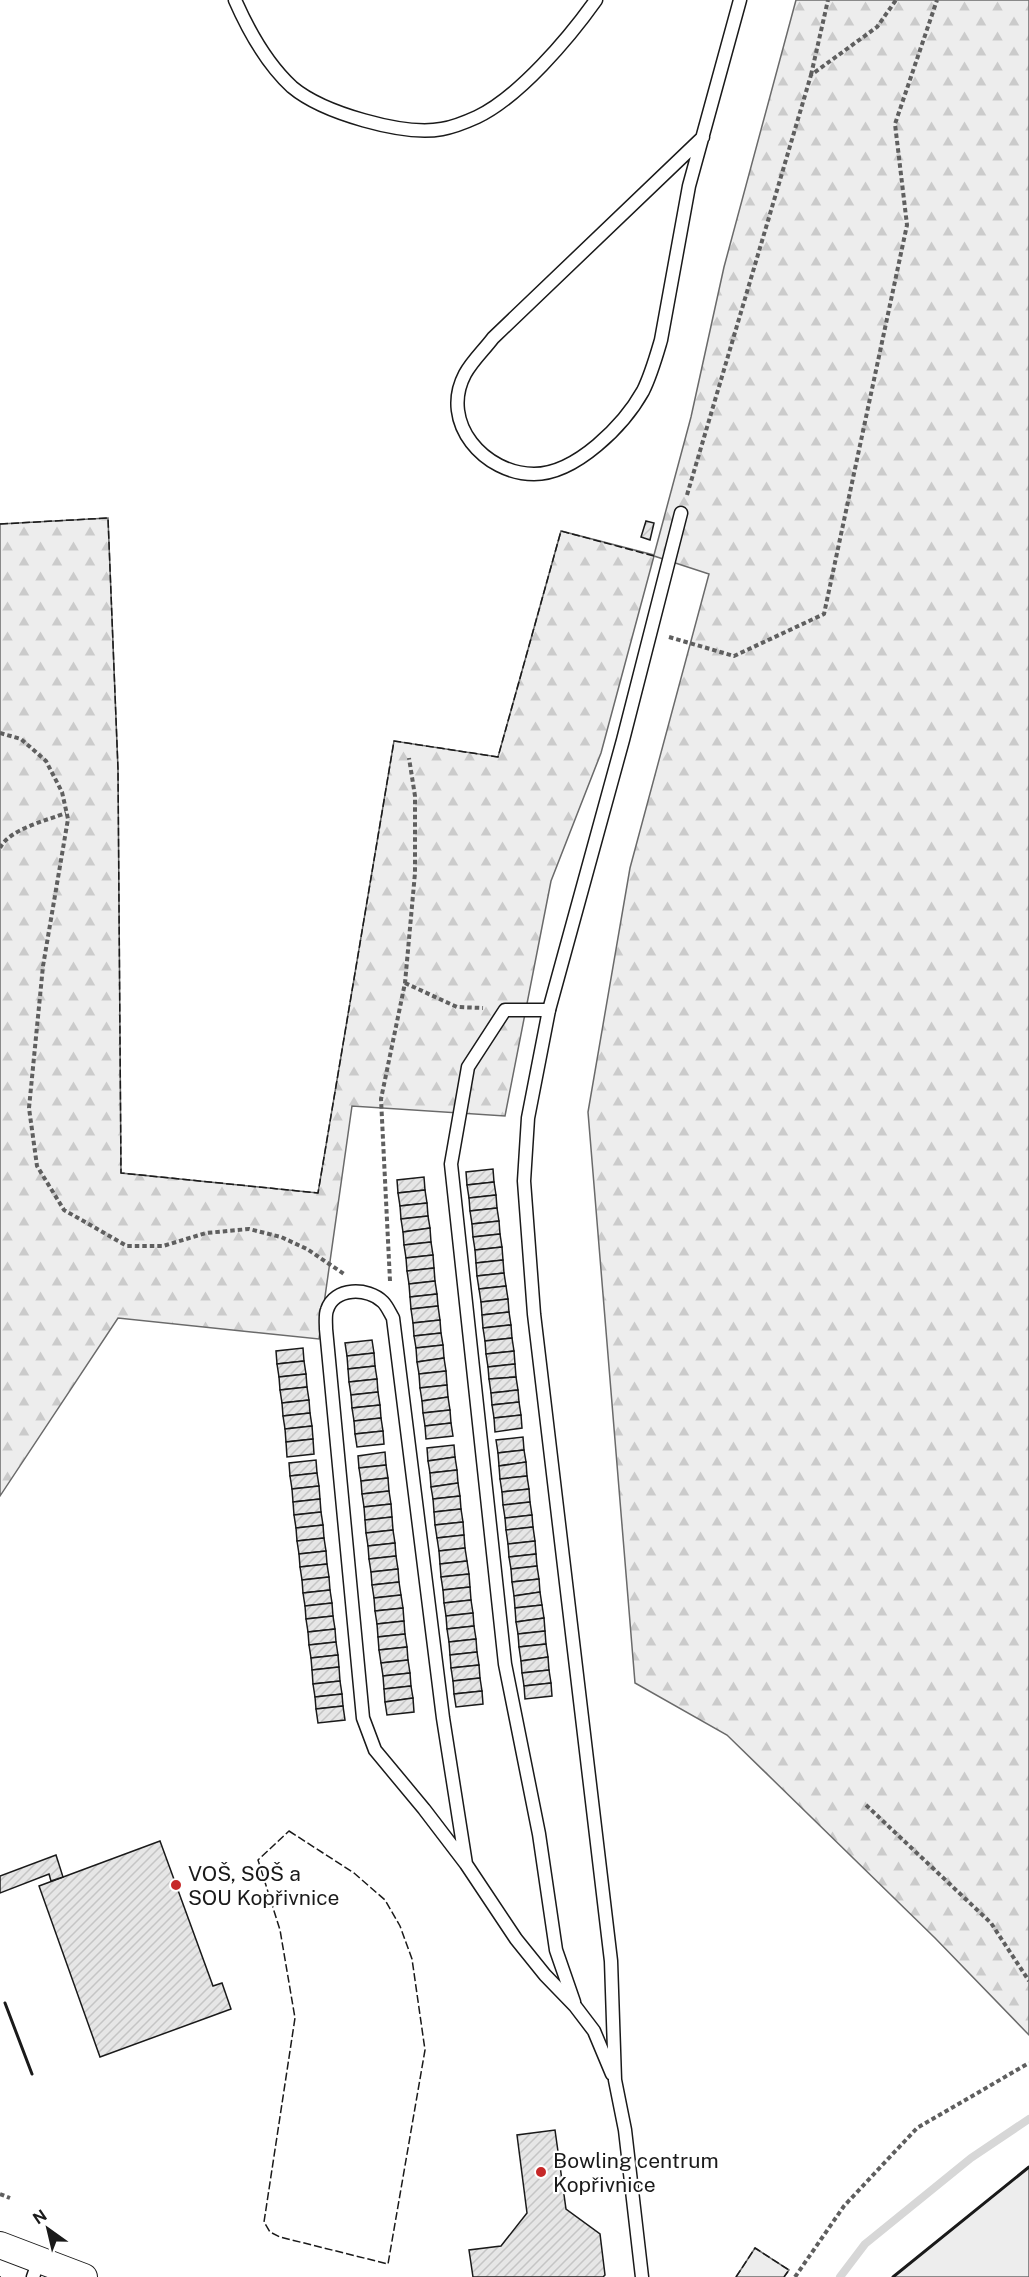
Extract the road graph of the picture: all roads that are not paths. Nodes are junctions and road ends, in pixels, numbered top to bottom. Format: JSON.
{"nodes":[{"id":1,"x":235,"y":0,"type":"edge"},
{"id":2,"x":596,"y":0,"type":"edge"},
{"id":3,"x":740,"y":0,"type":"edge"},
{"id":4,"x":703,"y":137,"type":"junction"},
{"id":5,"x":681,"y":513,"type":"road end"},
{"id":6,"x":549,"y":1010,"type":"junction"},
{"id":7,"x":466,"y":1864,"type":"junction"},
{"id":8,"x":575,"y":2006,"type":"junction"},
{"id":9,"x":615,"y":2080,"type":"junction"},
{"id":10,"x":0,"y":2245,"type":"edge"},
{"id":11,"x":36,"y":2268,"type":"edge"},
{"id":12,"x":84,"y":2277,"type":"edge"},
{"id":13,"x":642,"y":2277,"type":"edge"}],
"edges":[{"from":1,"to":2,"type":"lane"},
{"from":3,"to":4,"type":"lane"},
{"from":4,"to":4,"type":"lane"},
{"from":5,"to":6,"type":"lane"},
{"from":6,"to":8,"type":"lane"},
{"from":6,"to":9,"type":"lane"},
{"from":7,"to":7,"type":"lane"},
{"from":7,"to":8,"type":"lane"},
{"from":8,"to":9,"type":"lane"},
{"from":9,"to":13,"type":"lane"},
{"from":10,"to":11,"type":"street"},
{"from":11,"to":12,"type":"street"}]}
